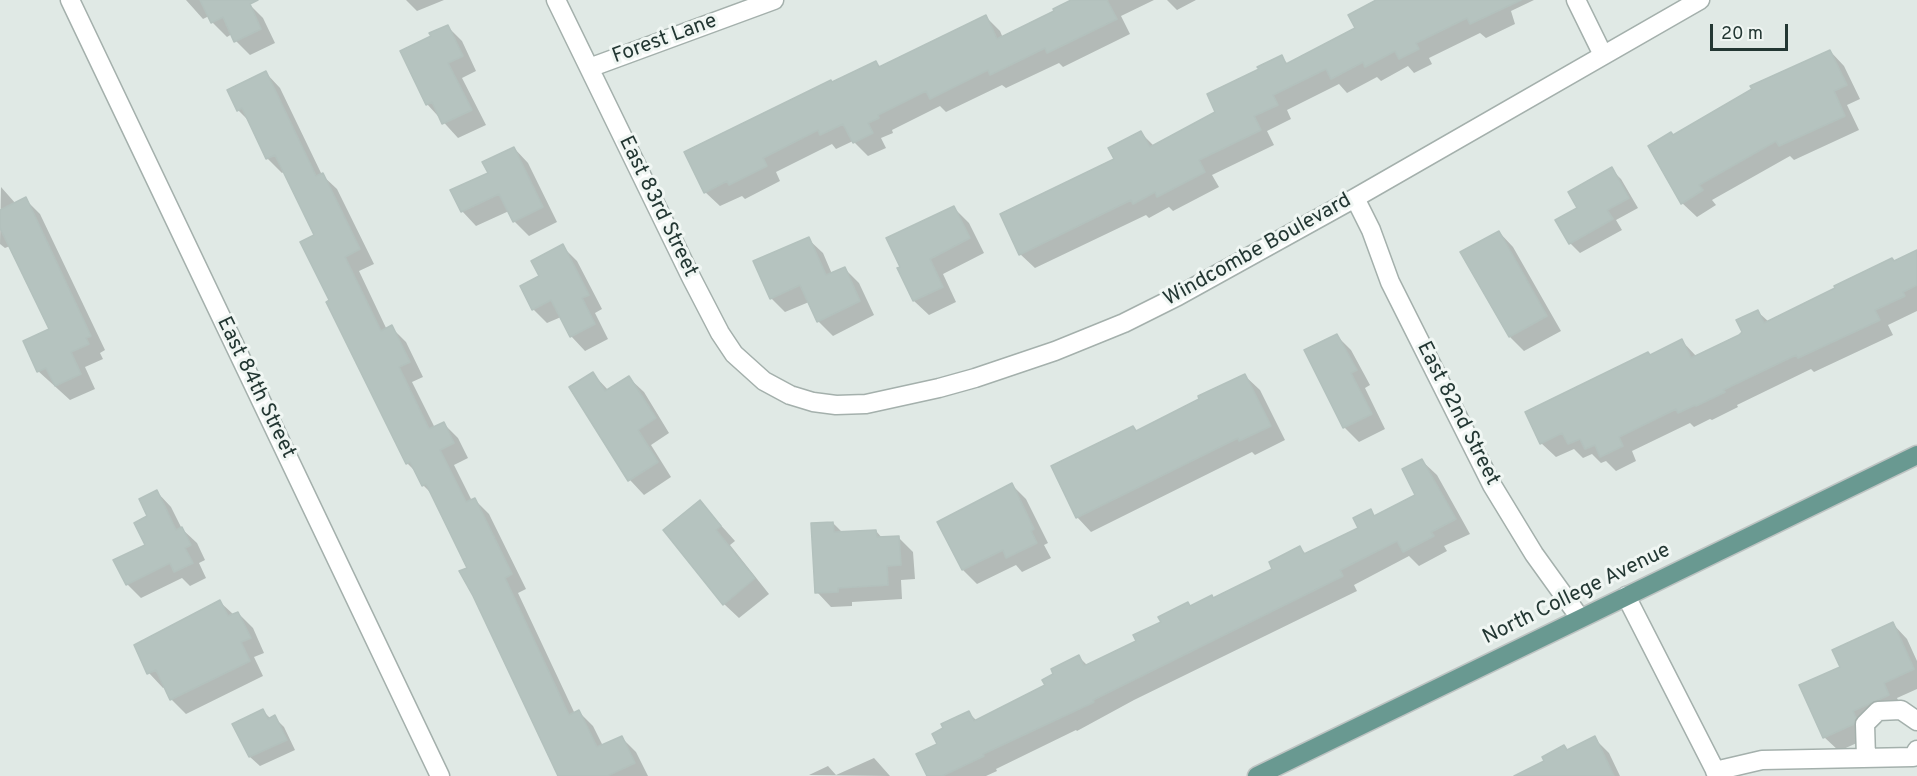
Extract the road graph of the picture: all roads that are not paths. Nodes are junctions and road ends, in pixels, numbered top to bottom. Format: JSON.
{"nodes":[{"id":1,"x":70,"y":0,"type":"edge"},
{"id":2,"x":556,"y":0,"type":"edge"},
{"id":3,"x":774,"y":0,"type":"edge"},
{"id":4,"x":1576,"y":0,"type":"edge"},
{"id":5,"x":1700,"y":0,"type":"edge"},
{"id":6,"x":1603,"y":55,"type":"junction"},
{"id":7,"x":589,"y":68,"type":"junction"},
{"id":8,"x":1355,"y":198,"type":"junction"},
{"id":9,"x":784,"y":391,"type":"joint"},
{"id":10,"x":1917,"y":455,"type":"edge"},
{"id":11,"x":1626,"y":596,"type":"junction"},
{"id":12,"x":1580,"y":618,"type":"junction"},
{"id":13,"x":1917,"y":722,"type":"edge"},
{"id":14,"x":1917,"y":750,"type":"edge"},
{"id":15,"x":1866,"y":758,"type":"junction"},
{"id":16,"x":1716,"y":773,"type":"edge"},
{"id":17,"x":440,"y":776,"type":"edge"},
{"id":18,"x":1257,"y":776,"type":"edge"}],
"edges":[{"from":1,"to":17,"type":"street","name":"East 84th Street"},
{"from":2,"to":7,"type":"street","name":"East 83rd Street"},
{"from":3,"to":7,"type":"street","name":"Forest Lane"},
{"from":4,"to":6,"type":"street"},
{"from":5,"to":6,"type":"street","name":"Windcombe Boulevard"},
{"from":6,"to":8,"type":"street","name":"Windcombe Boulevard"},
{"from":7,"to":9,"type":"street","name":"East 83rd Street"},
{"from":8,"to":9,"type":"street","name":"Windcombe Boulevard"},
{"from":8,"to":12,"type":"street","name":"East 82nd Street"},
{"from":10,"to":11,"type":"main road","name":"North College Avenue"},
{"from":11,"to":12,"type":"main road","name":"North College Avenue"},
{"from":11,"to":16,"type":"street"},
{"from":12,"to":18,"type":"main road","name":"North College Avenue"},
{"from":13,"to":15,"type":"street"},
{"from":14,"to":15,"type":"street"},
{"from":15,"to":16,"type":"street"}]}
